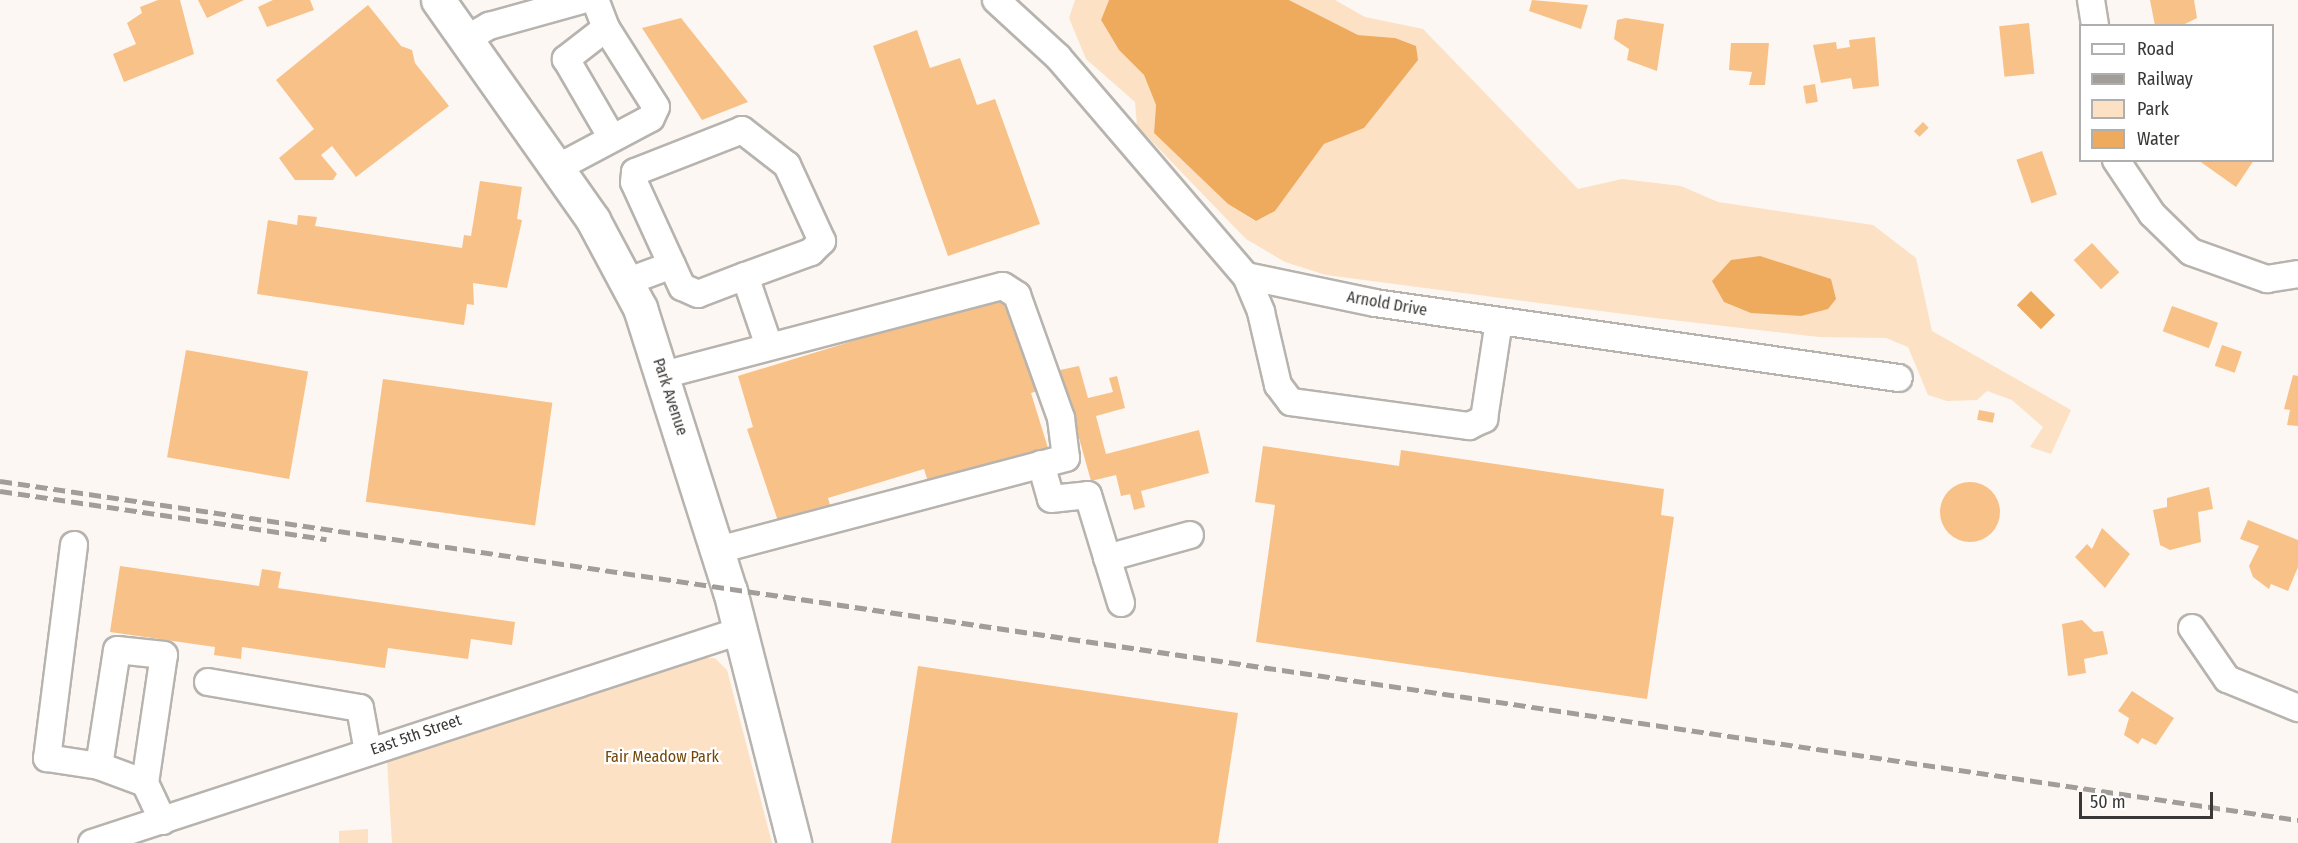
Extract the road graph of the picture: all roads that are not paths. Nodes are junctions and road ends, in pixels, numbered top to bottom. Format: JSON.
{"nodes":[{"id":1,"x":438,"y":0,"type":"edge"},
{"id":2,"x":582,"y":0,"type":"edge"},
{"id":3,"x":595,"y":0,"type":"edge"},
{"id":4,"x":996,"y":0,"type":"edge"},
{"id":5,"x":2091,"y":0,"type":"edge"},
{"id":6,"x":2094,"y":24,"type":"edge"},
{"id":7,"x":606,"y":28,"type":"junction"},
{"id":8,"x":467,"y":39,"type":"junction"},
{"id":9,"x":612,"y":138,"type":"junction"},
{"id":10,"x":2117,"y":162,"type":"edge"},
{"id":11,"x":557,"y":168,"type":"junction"},
{"id":12,"x":672,"y":265,"type":"junction"},
{"id":13,"x":2298,"y":274,"type":"edge"},
{"id":14,"x":745,"y":276,"type":"junction"},
{"id":15,"x":1246,"y":276,"type":"junction"},
{"id":16,"x":626,"y":282,"type":"junction"},
{"id":17,"x":1499,"y":321,"type":"junction"},
{"id":18,"x":769,"y":346,"type":"junction"},
{"id":19,"x":663,"y":375,"type":"junction"},
{"id":20,"x":1899,"y":378,"type":"dead end"},
{"id":21,"x":1041,"y":464,"type":"junction"},
{"id":22,"x":1190,"y":535,"type":"dead end"},
{"id":23,"x":74,"y":545,"type":"dead end"},
{"id":24,"x":717,"y":550,"type":"junction"},
{"id":25,"x":1107,"y":558,"type":"junction"},
{"id":26,"x":1121,"y":603,"type":"dead end"},
{"id":27,"x":2192,"y":628,"type":"dead end"},
{"id":28,"x":740,"y":631,"type":"junction"},
{"id":29,"x":208,"y":682,"type":"dead end"},
{"id":30,"x":2298,"y":708,"type":"edge"},
{"id":31,"x":368,"y":752,"type":"junction"},
{"id":32,"x":99,"y":766,"type":"junction"},
{"id":33,"x":145,"y":783,"type":"junction"},
{"id":34,"x":163,"y":821,"type":"junction"},
{"id":35,"x":103,"y":841,"type":"edge"},
{"id":36,"x":794,"y":843,"type":"edge"}],
"edges":[{"from":1,"to":8,"type":"main road","name":"Park Avenue"},
{"from":2,"to":8,"type":"street"},
{"from":3,"to":7,"type":"street"},
{"from":4,"to":15,"type":"street"},
{"from":5,"to":6,"type":"street"},
{"from":7,"to":9,"type":"street"},
{"from":7,"to":9,"type":"street"},
{"from":8,"to":11,"type":"main road","name":"Park Avenue"},
{"from":9,"to":11,"type":"street"},
{"from":10,"to":13,"type":"street"},
{"from":11,"to":16,"type":"main road","name":"Park Avenue"},
{"from":12,"to":14,"type":"street"},
{"from":12,"to":14,"type":"street"},
{"from":12,"to":16,"type":"street"},
{"from":14,"to":18,"type":"street"},
{"from":15,"to":17,"type":"street","name":"Arnold Drive"},
{"from":15,"to":17,"type":"street"},
{"from":16,"to":19,"type":"main road","name":"Park Avenue"},
{"from":17,"to":20,"type":"street","name":"Arnold Drive"},
{"from":18,"to":19,"type":"street"},
{"from":18,"to":21,"type":"street"},
{"from":19,"to":24,"type":"main road","name":"Park Avenue"},
{"from":21,"to":24,"type":"street"},
{"from":21,"to":25,"type":"street"},
{"from":22,"to":25,"type":"street"},
{"from":23,"to":32,"type":"street"},
{"from":24,"to":28,"type":"main road","name":"Park Avenue"},
{"from":25,"to":26,"type":"street"},
{"from":27,"to":30,"type":"street"},
{"from":28,"to":31,"type":"street","name":"East 5th Street"},
{"from":28,"to":36,"type":"main road","name":"Park Avenue"},
{"from":29,"to":31,"type":"street"},
{"from":31,"to":34,"type":"street","name":"East 5th Street"},
{"from":32,"to":33,"type":"street"},
{"from":32,"to":33,"type":"street"},
{"from":33,"to":34,"type":"street"},
{"from":34,"to":35,"type":"street","name":"East 5th Street"}]}
